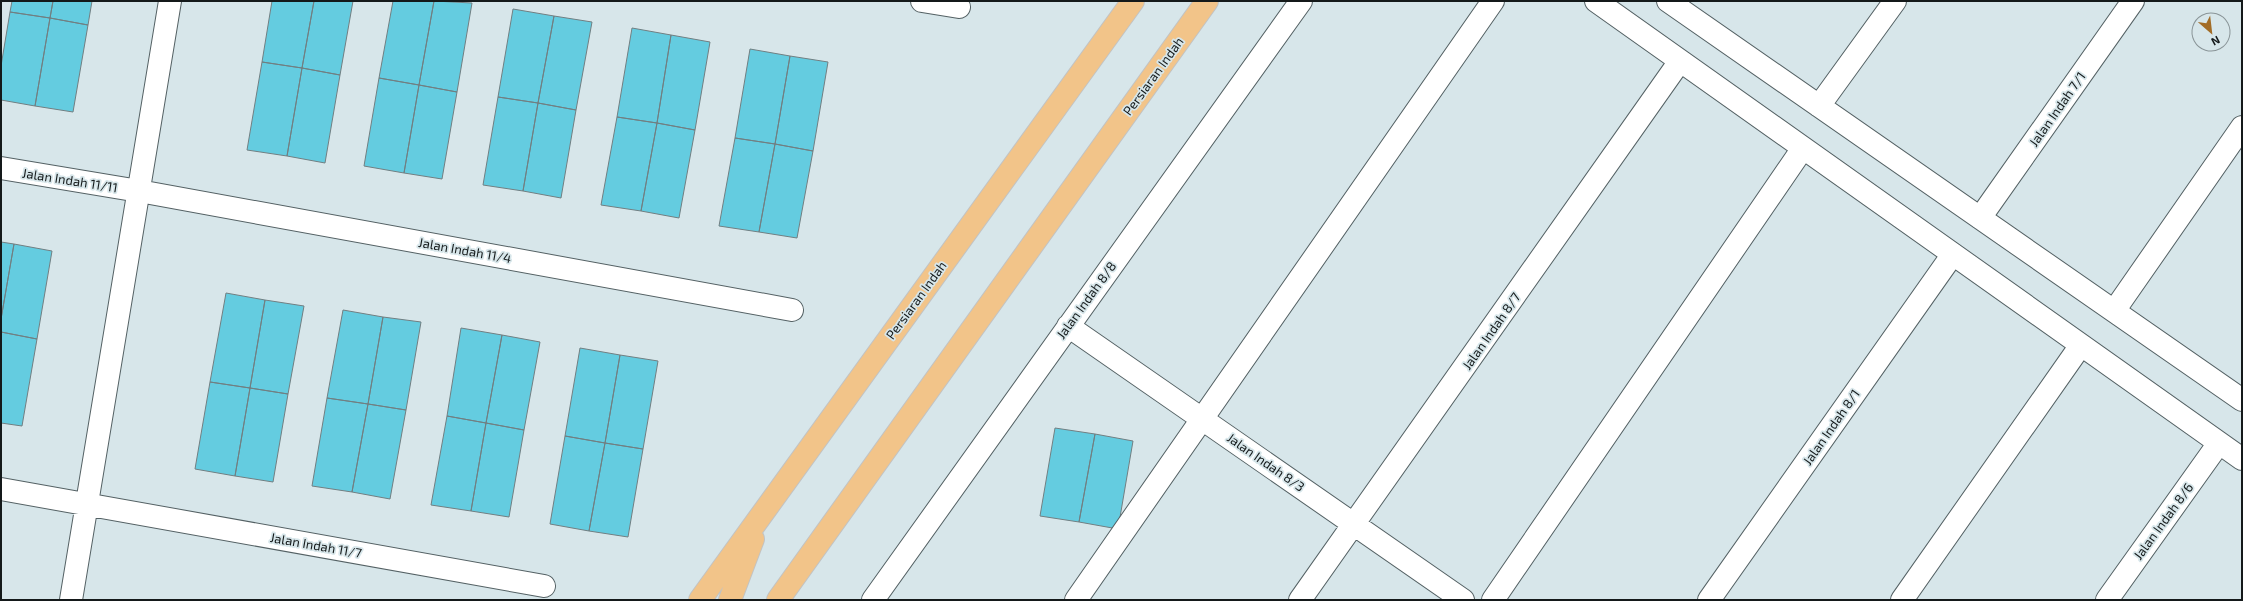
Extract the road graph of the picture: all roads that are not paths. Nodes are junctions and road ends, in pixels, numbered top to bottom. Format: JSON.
{"nodes":[{"id":1,"x":170,"y":1,"type":"edge"},
{"id":2,"x":922,"y":1,"type":"edge"},
{"id":3,"x":1133,"y":1,"type":"edge"},
{"id":4,"x":1207,"y":1,"type":"edge"},
{"id":5,"x":1301,"y":1,"type":"edge"},
{"id":6,"x":1493,"y":1,"type":"edge"},
{"id":7,"x":1596,"y":1,"type":"edge"},
{"id":8,"x":1668,"y":1,"type":"edge"},
{"id":9,"x":1895,"y":1,"type":"edge"},
{"id":10,"x":2133,"y":1,"type":"edge"},
{"id":11,"x":959,"y":7,"type":"dead end"},
{"id":12,"x":1692,"y":8,"type":"edge"},
{"id":13,"x":1680,"y":60,"type":"junction"},
{"id":14,"x":1819,"y":106,"type":"junction"},
{"id":15,"x":2242,"y":127,"type":"edge"},
{"id":16,"x":1803,"y":148,"type":"junction"},
{"id":17,"x":1,"y":168,"type":"edge"},
{"id":18,"x":139,"y":191,"type":"junction"},
{"id":19,"x":1980,"y":218,"type":"junction"},
{"id":20,"x":1953,"y":254,"type":"junction"},
{"id":21,"x":792,"y":310,"type":"dead end"},
{"id":22,"x":2114,"y":311,"type":"junction"},
{"id":23,"x":1068,"y":326,"type":"junction"},
{"id":24,"x":2081,"y":345,"type":"junction"},
{"id":25,"x":2242,"y":400,"type":"edge"},
{"id":26,"x":1204,"y":419,"type":"junction"},
{"id":27,"x":2219,"y":443,"type":"junction"},
{"id":28,"x":2242,"y":459,"type":"edge"},
{"id":29,"x":1,"y":489,"type":"edge"},
{"id":30,"x":88,"y":503,"type":"junction"},
{"id":31,"x":764,"y":511,"type":"junction"},
{"id":32,"x":1355,"y":525,"type":"junction"},
{"id":33,"x":544,"y":586,"type":"dead end"},
{"id":34,"x":71,"y":600,"type":"edge"},
{"id":35,"x":700,"y":600,"type":"edge"},
{"id":36,"x":730,"y":600,"type":"edge"},
{"id":37,"x":778,"y":600,"type":"edge"},
{"id":38,"x":873,"y":600,"type":"edge"},
{"id":39,"x":1076,"y":600,"type":"edge"},
{"id":40,"x":1300,"y":600,"type":"edge"},
{"id":41,"x":1463,"y":600,"type":"edge"},
{"id":42,"x":1493,"y":600,"type":"edge"},
{"id":43,"x":1709,"y":600,"type":"edge"},
{"id":44,"x":1902,"y":600,"type":"edge"},
{"id":45,"x":2107,"y":600,"type":"edge"}],
"edges":[{"from":1,"to":18,"type":"street"},
{"from":2,"to":11,"type":"street"},
{"from":3,"to":31,"type":"main road","name":"Persiaran Indah"},
{"from":4,"to":37,"type":"main road","name":"Persiaran Indah"},
{"from":5,"to":23,"type":"street","name":"Jalan Indah 8/8"},
{"from":6,"to":26,"type":"street"},
{"from":7,"to":13,"type":"street"},
{"from":8,"to":12,"type":"street"},
{"from":9,"to":14,"type":"street"},
{"from":10,"to":19,"type":"street","name":"Jalan Indah 7/1"},
{"from":12,"to":14,"type":"street"},
{"from":13,"to":16,"type":"street"},
{"from":13,"to":32,"type":"street","name":"Jalan Indah 8/7"},
{"from":14,"to":19,"type":"street"},
{"from":15,"to":22,"type":"street"},
{"from":16,"to":20,"type":"street"},
{"from":16,"to":42,"type":"street"},
{"from":17,"to":18,"type":"street","name":"Jalan Indah 11/11"},
{"from":18,"to":21,"type":"street","name":"Jalan Indah 11/4"},
{"from":18,"to":30,"type":"street"},
{"from":19,"to":22,"type":"street"},
{"from":20,"to":24,"type":"street"},
{"from":20,"to":43,"type":"street","name":"Jalan Indah 8/1"},
{"from":22,"to":25,"type":"street"},
{"from":23,"to":26,"type":"street","name":"Jalan Indah 8/3"},
{"from":23,"to":38,"type":"street","name":"Jalan Indah 8/8"},
{"from":24,"to":27,"type":"street"},
{"from":24,"to":44,"type":"street"},
{"from":26,"to":32,"type":"street","name":"Jalan Indah 8/3"},
{"from":26,"to":39,"type":"street"},
{"from":27,"to":28,"type":"street"},
{"from":27,"to":45,"type":"street","name":"Jalan Indah 8/6"},
{"from":29,"to":30,"type":"street","name":"Jalan Indah 11/7"},
{"from":30,"to":33,"type":"street","name":"Jalan Indah 11/7"},
{"from":30,"to":34,"type":"street"},
{"from":31,"to":35,"type":"main road","name":"Persiaran Indah"},
{"from":31,"to":36,"type":"main road"},
{"from":32,"to":40,"type":"street","name":"Jalan Indah 8/7"},
{"from":32,"to":41,"type":"street","name":"Jalan Indah 8/3"}]}
